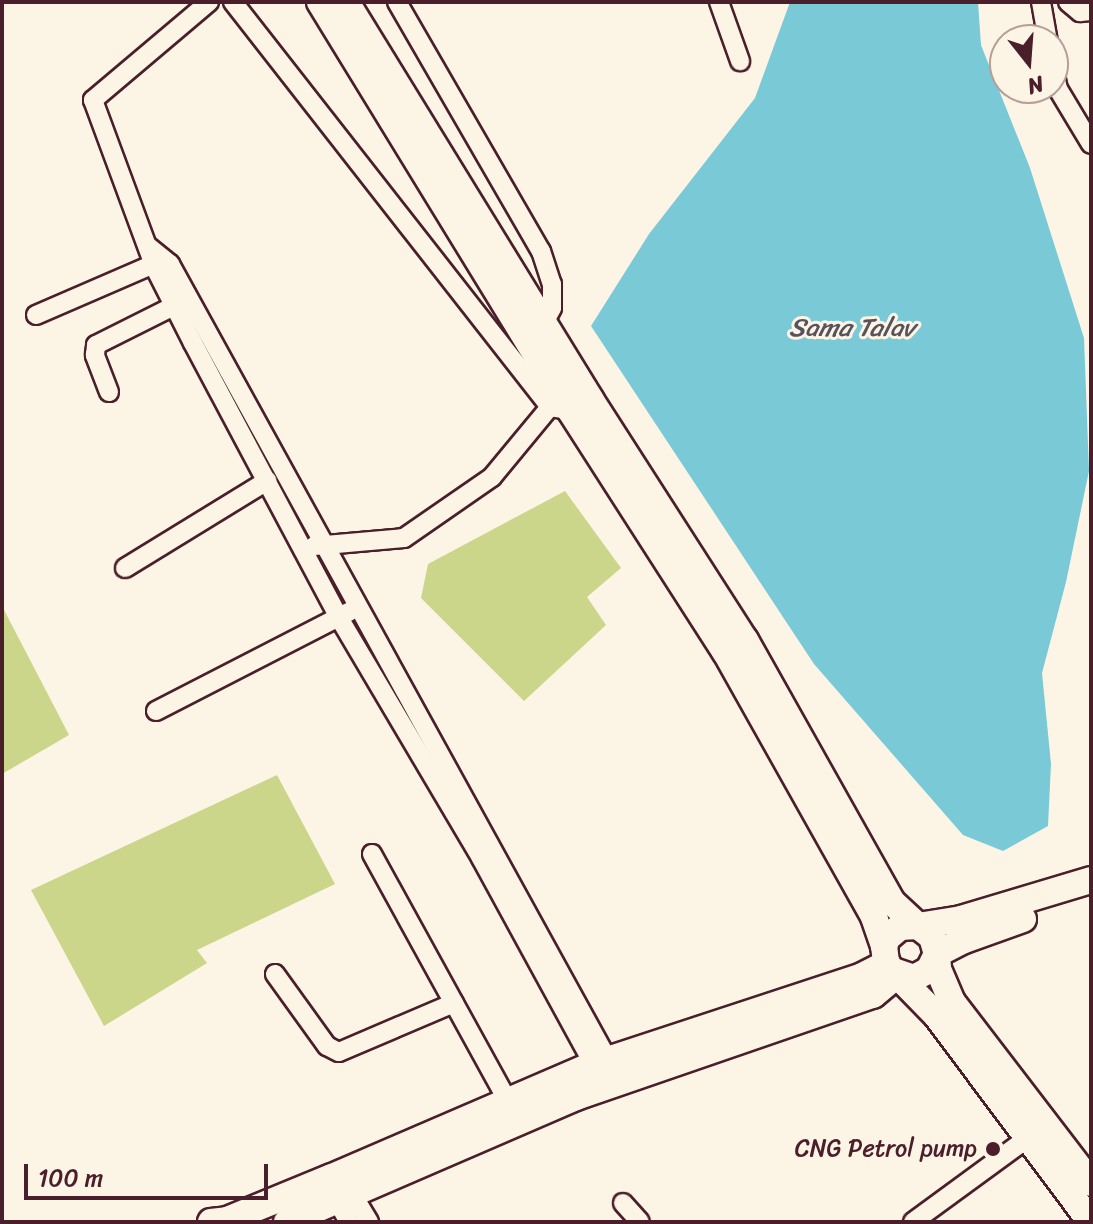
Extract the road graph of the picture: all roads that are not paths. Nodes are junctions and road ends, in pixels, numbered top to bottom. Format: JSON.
{"nodes":[{"id":1,"x":209,"y":2,"type":"edge"},
{"id":2,"x":233,"y":2,"type":"edge"},
{"id":3,"x":320,"y":2,"type":"edge"},
{"id":4,"x":346,"y":2,"type":"edge"},
{"id":5,"x":397,"y":2,"type":"edge"},
{"id":6,"x":719,"y":2,"type":"edge"},
{"id":7,"x":1041,"y":2,"type":"edge"},
{"id":8,"x":1068,"y":2,"type":"edge"},
{"id":9,"x":1091,"y":11,"type":"edge"},
{"id":10,"x":1045,"y":24,"type":"edge"},
{"id":11,"x":740,"y":61,"type":"dead end"},
{"id":12,"x":1067,"y":104,"type":"edge"},
{"id":13,"x":1091,"y":144,"type":"edge"},
{"id":14,"x":152,"y":255,"type":"junction"},
{"id":15,"x":174,"y":306,"type":"junction"},
{"id":16,"x":36,"y":315,"type":"dead end"},
{"id":17,"x":544,"y":323,"type":"junction"},
{"id":18,"x":109,"y":392,"type":"dead end"},
{"id":19,"x":560,"y":408,"type":"junction"},
{"id":20,"x":267,"y":481,"type":"junction"},
{"id":21,"x":324,"y":544,"type":"junction"},
{"id":22,"x":302,"y":548,"type":"junction"},
{"id":23,"x":125,"y":568,"type":"dead end"},
{"id":24,"x":359,"y":608,"type":"junction"},
{"id":25,"x":338,"y":616,"type":"junction"},
{"id":26,"x":750,"y":672,"type":"junction"},
{"id":27,"x":156,"y":711,"type":"dead end"},
{"id":28,"x":795,"y":753,"type":"junction"},
{"id":29,"x":436,"y":764,"type":"junction"},
{"id":30,"x":372,"y":854,"type":"dead end"},
{"id":31,"x":1091,"y":880,"type":"edge"},
{"id":32,"x":1091,"y":897,"type":"edge"},
{"id":33,"x":918,"y":926,"type":"junction"},
{"id":34,"x":937,"y":954,"type":"junction"},
{"id":35,"x":889,"y":961,"type":"junction"},
{"id":36,"x":275,"y":974,"type":"dead end"},
{"id":37,"x":454,"y":1003,"type":"junction"},
{"id":38,"x":607,"y":1073,"type":"junction"},
{"id":39,"x":508,"y":1101,"type":"junction"},
{"id":40,"x":1029,"y":1137,"type":"junction"},
{"id":41,"x":1091,"y":1183,"type":"edge"},
{"id":42,"x":348,"y":1194,"type":"edge"},
{"id":43,"x":623,"y":1203,"type":"dead end"},
{"id":44,"x":211,"y":1222,"type":"edge"},
{"id":45,"x":287,"y":1222,"type":"edge"},
{"id":46,"x":369,"y":1222,"type":"edge"},
{"id":47,"x":640,"y":1222,"type":"edge"},
{"id":48,"x":913,"y":1222,"type":"edge"},
{"id":49,"x":1091,"y":1222,"type":"edge"}],
"edges":[{"from":1,"to":14,"type":"street"},
{"from":2,"to":19,"type":"street"},
{"from":3,"to":19,"type":"main road"},
{"from":4,"to":17,"type":"main road"},
{"from":5,"to":17,"type":"street"},
{"from":6,"to":11,"type":"street"},
{"from":7,"to":10,"type":"street"},
{"from":8,"to":9,"type":"street"},
{"from":12,"to":13,"type":"street"},
{"from":14,"to":15,"type":"street"},
{"from":14,"to":16,"type":"street"},
{"from":14,"to":21,"type":"street"},
{"from":15,"to":18,"type":"street"},
{"from":15,"to":20,"type":"street"},
{"from":17,"to":26,"type":"main road"},
{"from":19,"to":21,"type":"street"},
{"from":19,"to":26,"type":"main road"},
{"from":20,"to":22,"type":"street"},
{"from":20,"to":23,"type":"street"},
{"from":21,"to":22,"type":"street"},
{"from":21,"to":24,"type":"street"},
{"from":22,"to":25,"type":"street"},
{"from":24,"to":25,"type":"street"},
{"from":24,"to":29,"type":"street"},
{"from":25,"to":27,"type":"street"},
{"from":25,"to":29,"type":"street"},
{"from":26,"to":28,"type":"main road"},
{"from":28,"to":33,"type":"main road"},
{"from":28,"to":35,"type":"main road"},
{"from":29,"to":38,"type":"street"},
{"from":30,"to":37,"type":"street"},
{"from":31,"to":33,"type":"main road"},
{"from":32,"to":34,"type":"main road"},
{"from":33,"to":34,"type":"main road"},
{"from":33,"to":35,"type":"main road"},
{"from":34,"to":35,"type":"main road"},
{"from":34,"to":41,"type":"main road"},
{"from":35,"to":38,"type":"main road"},
{"from":35,"to":40,"type":"main road"},
{"from":36,"to":37,"type":"street"},
{"from":37,"to":39,"type":"street"},
{"from":38,"to":39,"type":"main road"},
{"from":38,"to":42,"type":"main road"},
{"from":39,"to":42,"type":"main road"},
{"from":40,"to":48,"type":"street"},
{"from":40,"to":49,"type":"main road"},
{"from":42,"to":44,"type":"main road"},
{"from":42,"to":45,"type":"main road"},
{"from":42,"to":46,"type":"street"},
{"from":43,"to":47,"type":"street"}]}
